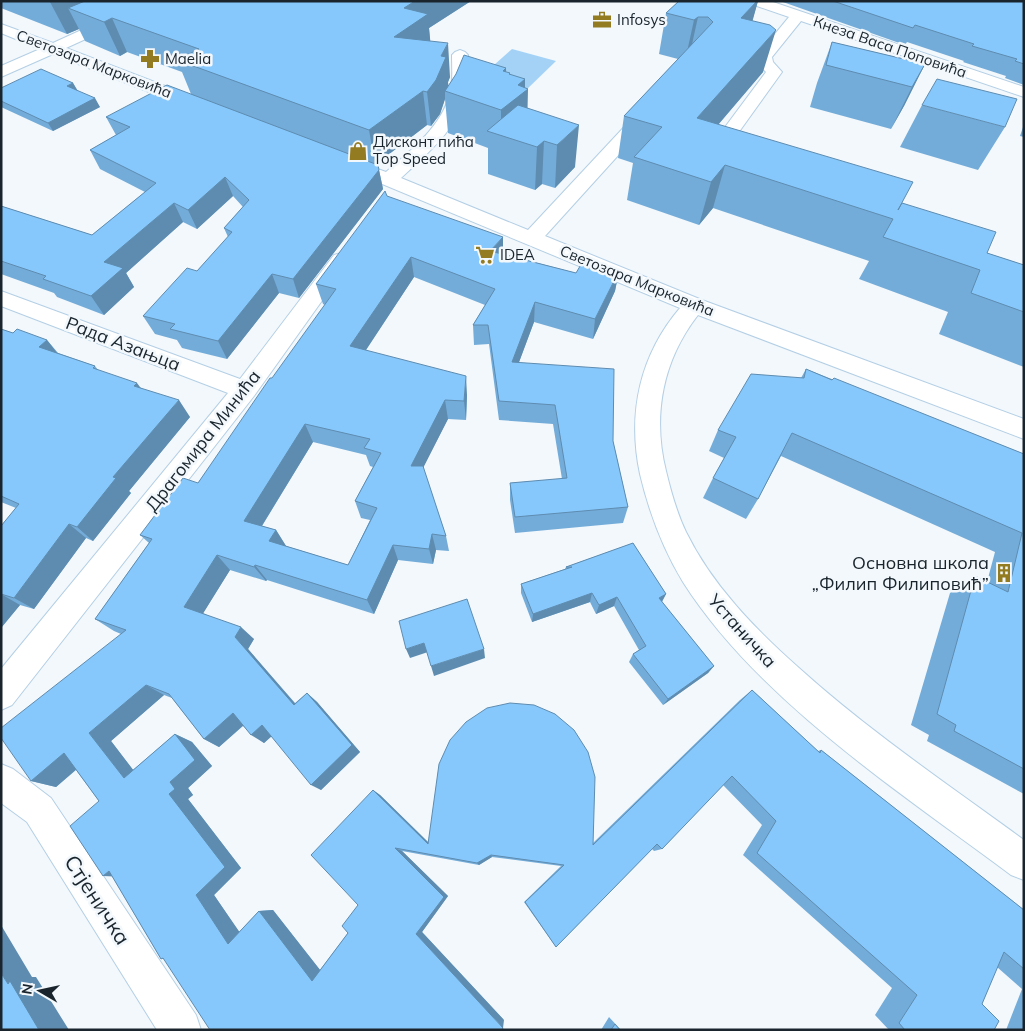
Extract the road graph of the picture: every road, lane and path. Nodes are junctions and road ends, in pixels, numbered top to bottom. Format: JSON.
{"nodes":[{"id":1,"x":156,"y":1,"type":"edge"},
{"id":2,"x":756,"y":1,"type":"edge"},
{"id":3,"x":798,"y":16,"type":"junction"},
{"id":4,"x":1,"y":28,"type":"edge"},
{"id":5,"x":857,"y":36,"type":"junction"},
{"id":6,"x":52,"y":48,"type":"junction"},
{"id":7,"x":846,"y":51,"type":"edge"},
{"id":8,"x":460,"y":54,"type":"dead end"},
{"id":9,"x":1,"y":72,"type":"edge"},
{"id":10,"x":1024,"y":92,"type":"edge"},
{"id":11,"x":660,"y":99,"type":"edge"},
{"id":12,"x":212,"y":110,"type":"edge"},
{"id":13,"x":720,"y":146,"type":"edge"},
{"id":14,"x":333,"y":157,"type":"edge"},
{"id":15,"x":394,"y":181,"type":"junction"},
{"id":16,"x":381,"y":207,"type":"edge"},
{"id":17,"x":357,"y":238,"type":"edge"},
{"id":18,"x":532,"y":238,"type":"junction"},
{"id":19,"x":1,"y":298,"type":"edge"},
{"id":20,"x":694,"y":305,"type":"junction"},
{"id":21,"x":245,"y":390,"type":"junction"},
{"id":22,"x":1024,"y":429,"type":"edge"},
{"id":23,"x":1,"y":694,"type":"edge"},
{"id":24,"x":1,"y":781,"type":"edge"},
{"id":25,"x":1024,"y":862,"type":"edge"},
{"id":26,"x":182,"y":1030,"type":"edge"}],
"edges":[{"from":1,"to":6,"type":"street"},
{"from":2,"to":3,"type":"street","name":"Кнеза Васа Поповића"},
{"from":3,"to":5,"type":"street","name":"Кнеза Васа Поповића"},
{"from":3,"to":13,"type":"street"},
{"from":4,"to":6,"type":"street","name":"Светозара Марковића"},
{"from":5,"to":7,"type":"street"},
{"from":5,"to":10,"type":"street","name":"Кнеза Васа Поповића"},
{"from":6,"to":9,"type":"street"},
{"from":6,"to":12,"type":"street","name":"Светозара Марковића"},
{"from":8,"to":15,"type":"street"},
{"from":11,"to":18,"type":"street"},
{"from":14,"to":15,"type":"street","name":"Светозара Марковића"},
{"from":15,"to":16,"type":"street"},
{"from":15,"to":18,"type":"street","name":"Светозара Марковића"},
{"from":17,"to":21,"type":"street","name":"Драгомира Минића"},
{"from":18,"to":20,"type":"street","name":"Светозара Марковића"},
{"from":19,"to":21,"type":"street","name":"Рада Азањца"},
{"from":20,"to":22,"type":"street","name":"Светозара Марковића"},
{"from":20,"to":25,"type":"street","name":"Устаничка"},
{"from":21,"to":23,"type":"street","name":"Драгомира Минића"},
{"from":24,"to":26,"type":"street","name":"Стјеничка"}]}
